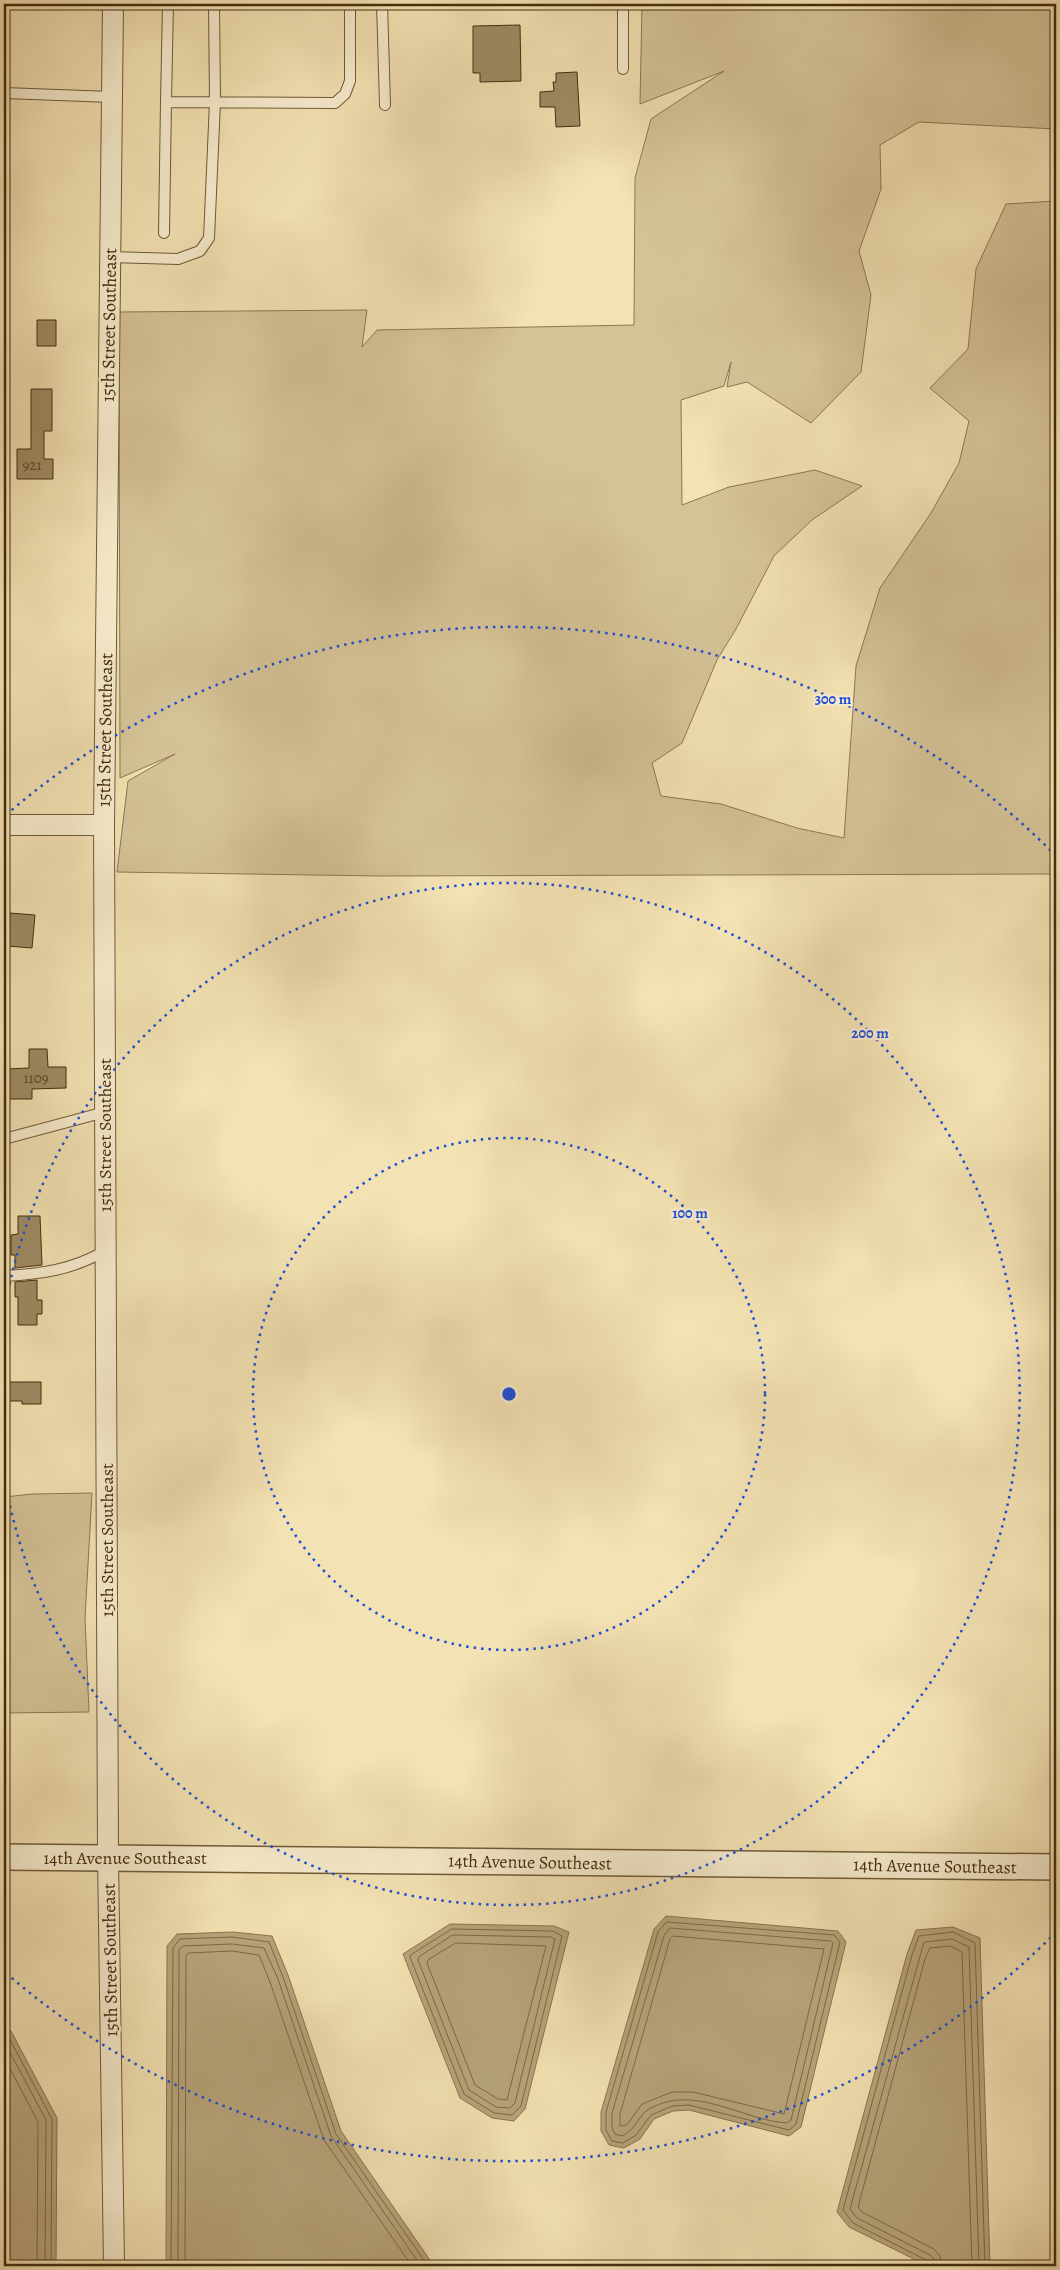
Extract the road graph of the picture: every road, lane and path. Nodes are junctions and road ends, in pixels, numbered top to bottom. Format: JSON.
{"nodes":[{"id":1,"x":113,"y":4,"type":"edge"},
{"id":2,"x":168,"y":4,"type":"edge"},
{"id":3,"x":214,"y":4,"type":"edge"},
{"id":4,"x":350,"y":4,"type":"edge"},
{"id":5,"x":382,"y":4,"type":"edge"},
{"id":6,"x":622,"y":4,"type":"edge"},
{"id":7,"x":623,"y":69,"type":"dead end"},
{"id":8,"x":4,"y":94,"type":"edge"},
{"id":9,"x":112,"y":97,"type":"junction"},
{"id":10,"x":166,"y":102,"type":"junction"},
{"id":11,"x":215,"y":102,"type":"junction"},
{"id":12,"x":385,"y":105,"type":"dead end"},
{"id":13,"x":164,"y":233,"type":"dead end"},
{"id":14,"x":110,"y":257,"type":"junction"},
{"id":15,"x":4,"y":825,"type":"edge"},
{"id":16,"x":104,"y":825,"type":"junction"},
{"id":17,"x":105,"y":1112,"type":"junction"},
{"id":18,"x":4,"y":1138,"type":"edge"},
{"id":19,"x":106,"y":1252,"type":"junction"},
{"id":20,"x":4,"y":1276,"type":"edge"},
{"id":21,"x":4,"y":1857,"type":"edge"},
{"id":22,"x":108,"y":1857,"type":"junction"},
{"id":23,"x":1056,"y":1867,"type":"edge"},
{"id":24,"x":114,"y":2266,"type":"edge"}],
"edges":[{"from":1,"to":9,"type":"street","name":"15th Street Southeast"},
{"from":2,"to":10,"type":"lane"},
{"from":3,"to":11,"type":"lane"},
{"from":4,"to":11,"type":"lane"},
{"from":5,"to":12,"type":"lane"},
{"from":6,"to":7,"type":"lane"},
{"from":8,"to":9,"type":"lane"},
{"from":9,"to":14,"type":"street","name":"15th Street Southeast"},
{"from":10,"to":11,"type":"lane"},
{"from":10,"to":13,"type":"lane"},
{"from":11,"to":14,"type":"lane"},
{"from":14,"to":16,"type":"street","name":"15th Street Southeast"},
{"from":15,"to":16,"type":"street"},
{"from":16,"to":17,"type":"street","name":"15th Street Southeast"},
{"from":17,"to":18,"type":"lane"},
{"from":17,"to":19,"type":"street","name":"15th Street Southeast"},
{"from":19,"to":20,"type":"lane"},
{"from":19,"to":22,"type":"street","name":"15th Street Southeast"},
{"from":21,"to":22,"type":"street","name":"14th Avenue Southeast"},
{"from":22,"to":23,"type":"street","name":"14th Avenue Southeast"},
{"from":22,"to":24,"type":"street","name":"15th Street Southeast"}]}
